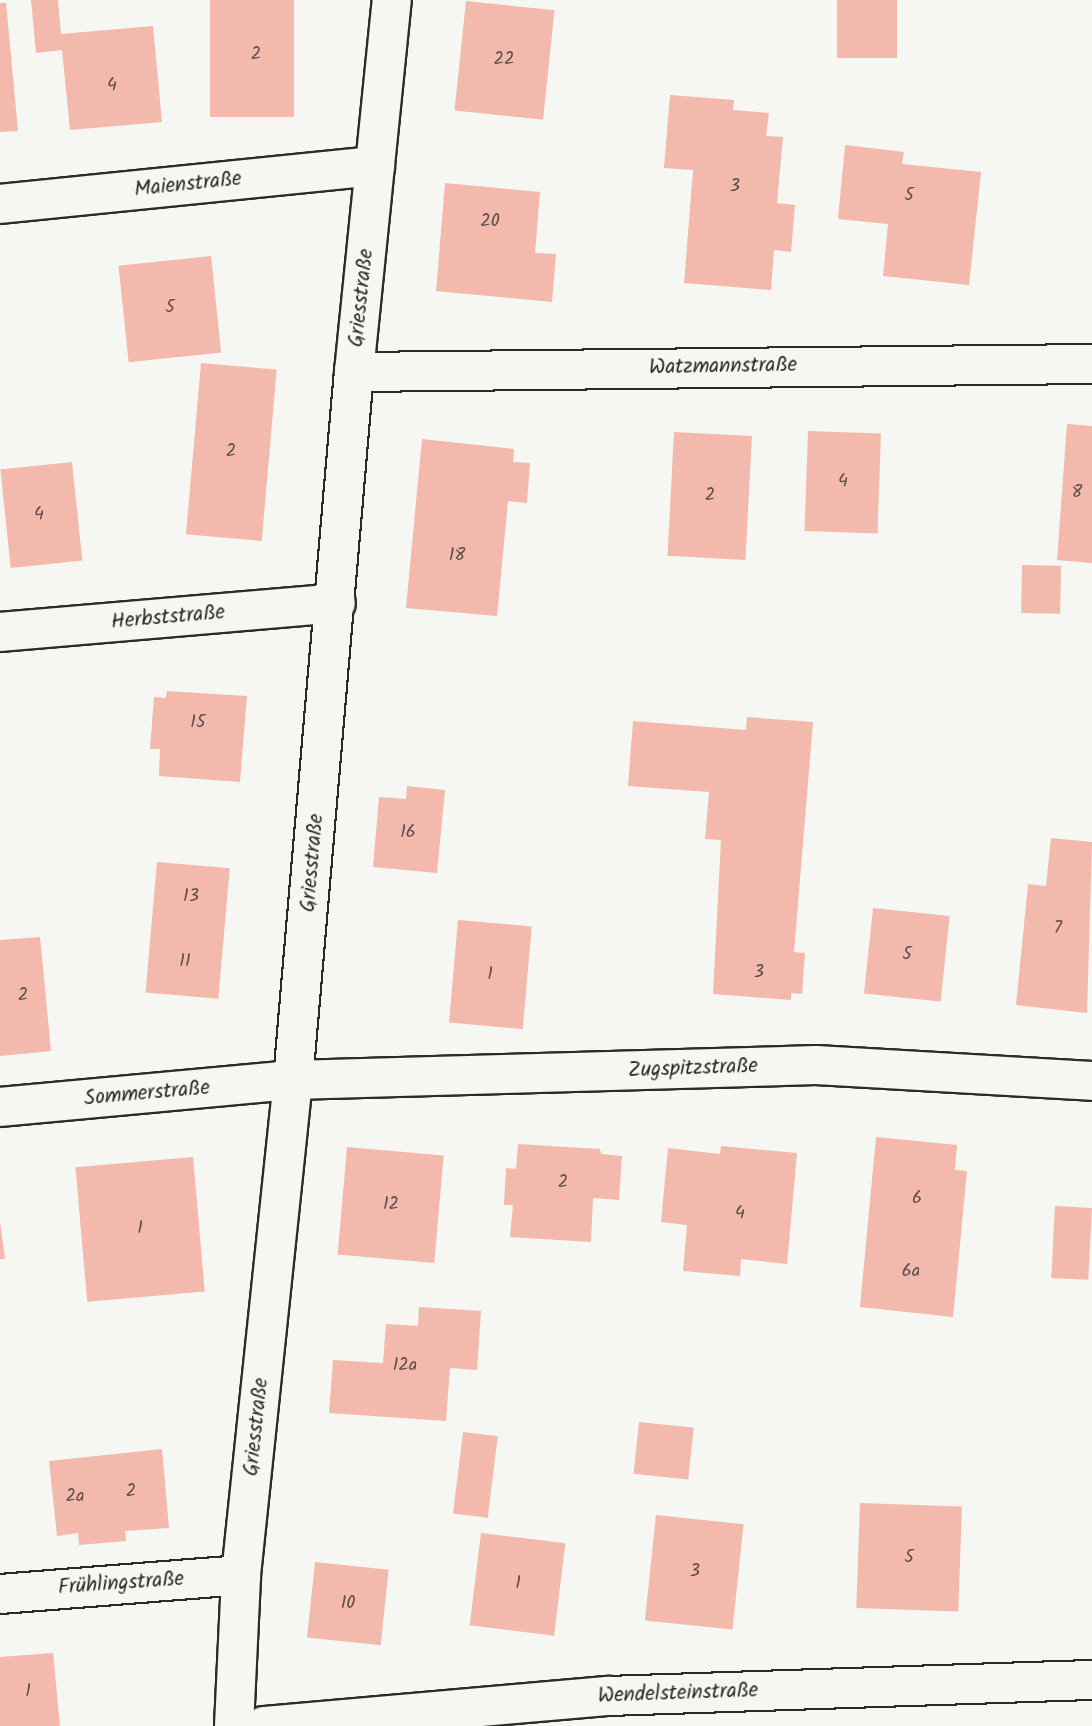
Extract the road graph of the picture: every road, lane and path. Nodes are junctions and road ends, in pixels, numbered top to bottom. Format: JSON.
{"nodes":[{"id":1,"x":392,"y":0,"type":"edge"},
{"id":2,"x":375,"y":166,"type":"junction"},
{"id":3,"x":0,"y":204,"type":"edge"},
{"id":4,"x":1092,"y":364,"type":"edge"},
{"id":5,"x":354,"y":372,"type":"junction"},
{"id":6,"x":336,"y":603,"type":"junction"},
{"id":7,"x":0,"y":632,"type":"edge"},
{"id":8,"x":293,"y":1080,"type":"junction"},
{"id":9,"x":1092,"y":1080,"type":"edge"},
{"id":10,"x":0,"y":1107,"type":"edge"},
{"id":11,"x":241,"y":1575,"type":"junction"},
{"id":12,"x":0,"y":1594,"type":"edge"},
{"id":13,"x":1092,"y":1680,"type":"edge"},
{"id":14,"x":234,"y":1726,"type":"edge"},
{"id":15,"x":264,"y":1726,"type":"edge"}],
"edges":[{"from":1,"to":2,"type":"street","name":"Griesstraße"},
{"from":2,"to":3,"type":"street","name":"Maienstraße"},
{"from":2,"to":5,"type":"street","name":"Griesstraße"},
{"from":4,"to":5,"type":"street","name":"Watzmannstraße"},
{"from":5,"to":6,"type":"street","name":"Griesstraße"},
{"from":6,"to":7,"type":"street","name":"Herbststraße"},
{"from":6,"to":8,"type":"street","name":"Griesstraße"},
{"from":8,"to":9,"type":"street","name":"Zugspitzstraße"},
{"from":8,"to":10,"type":"street","name":"Sommerstraße"},
{"from":8,"to":11,"type":"street","name":"Griesstraße"},
{"from":11,"to":12,"type":"street","name":"Frühlingstraße"},
{"from":11,"to":14,"type":"street","name":"Griesstraße"},
{"from":13,"to":15,"type":"street","name":"Wendelsteinstraße"}]}
